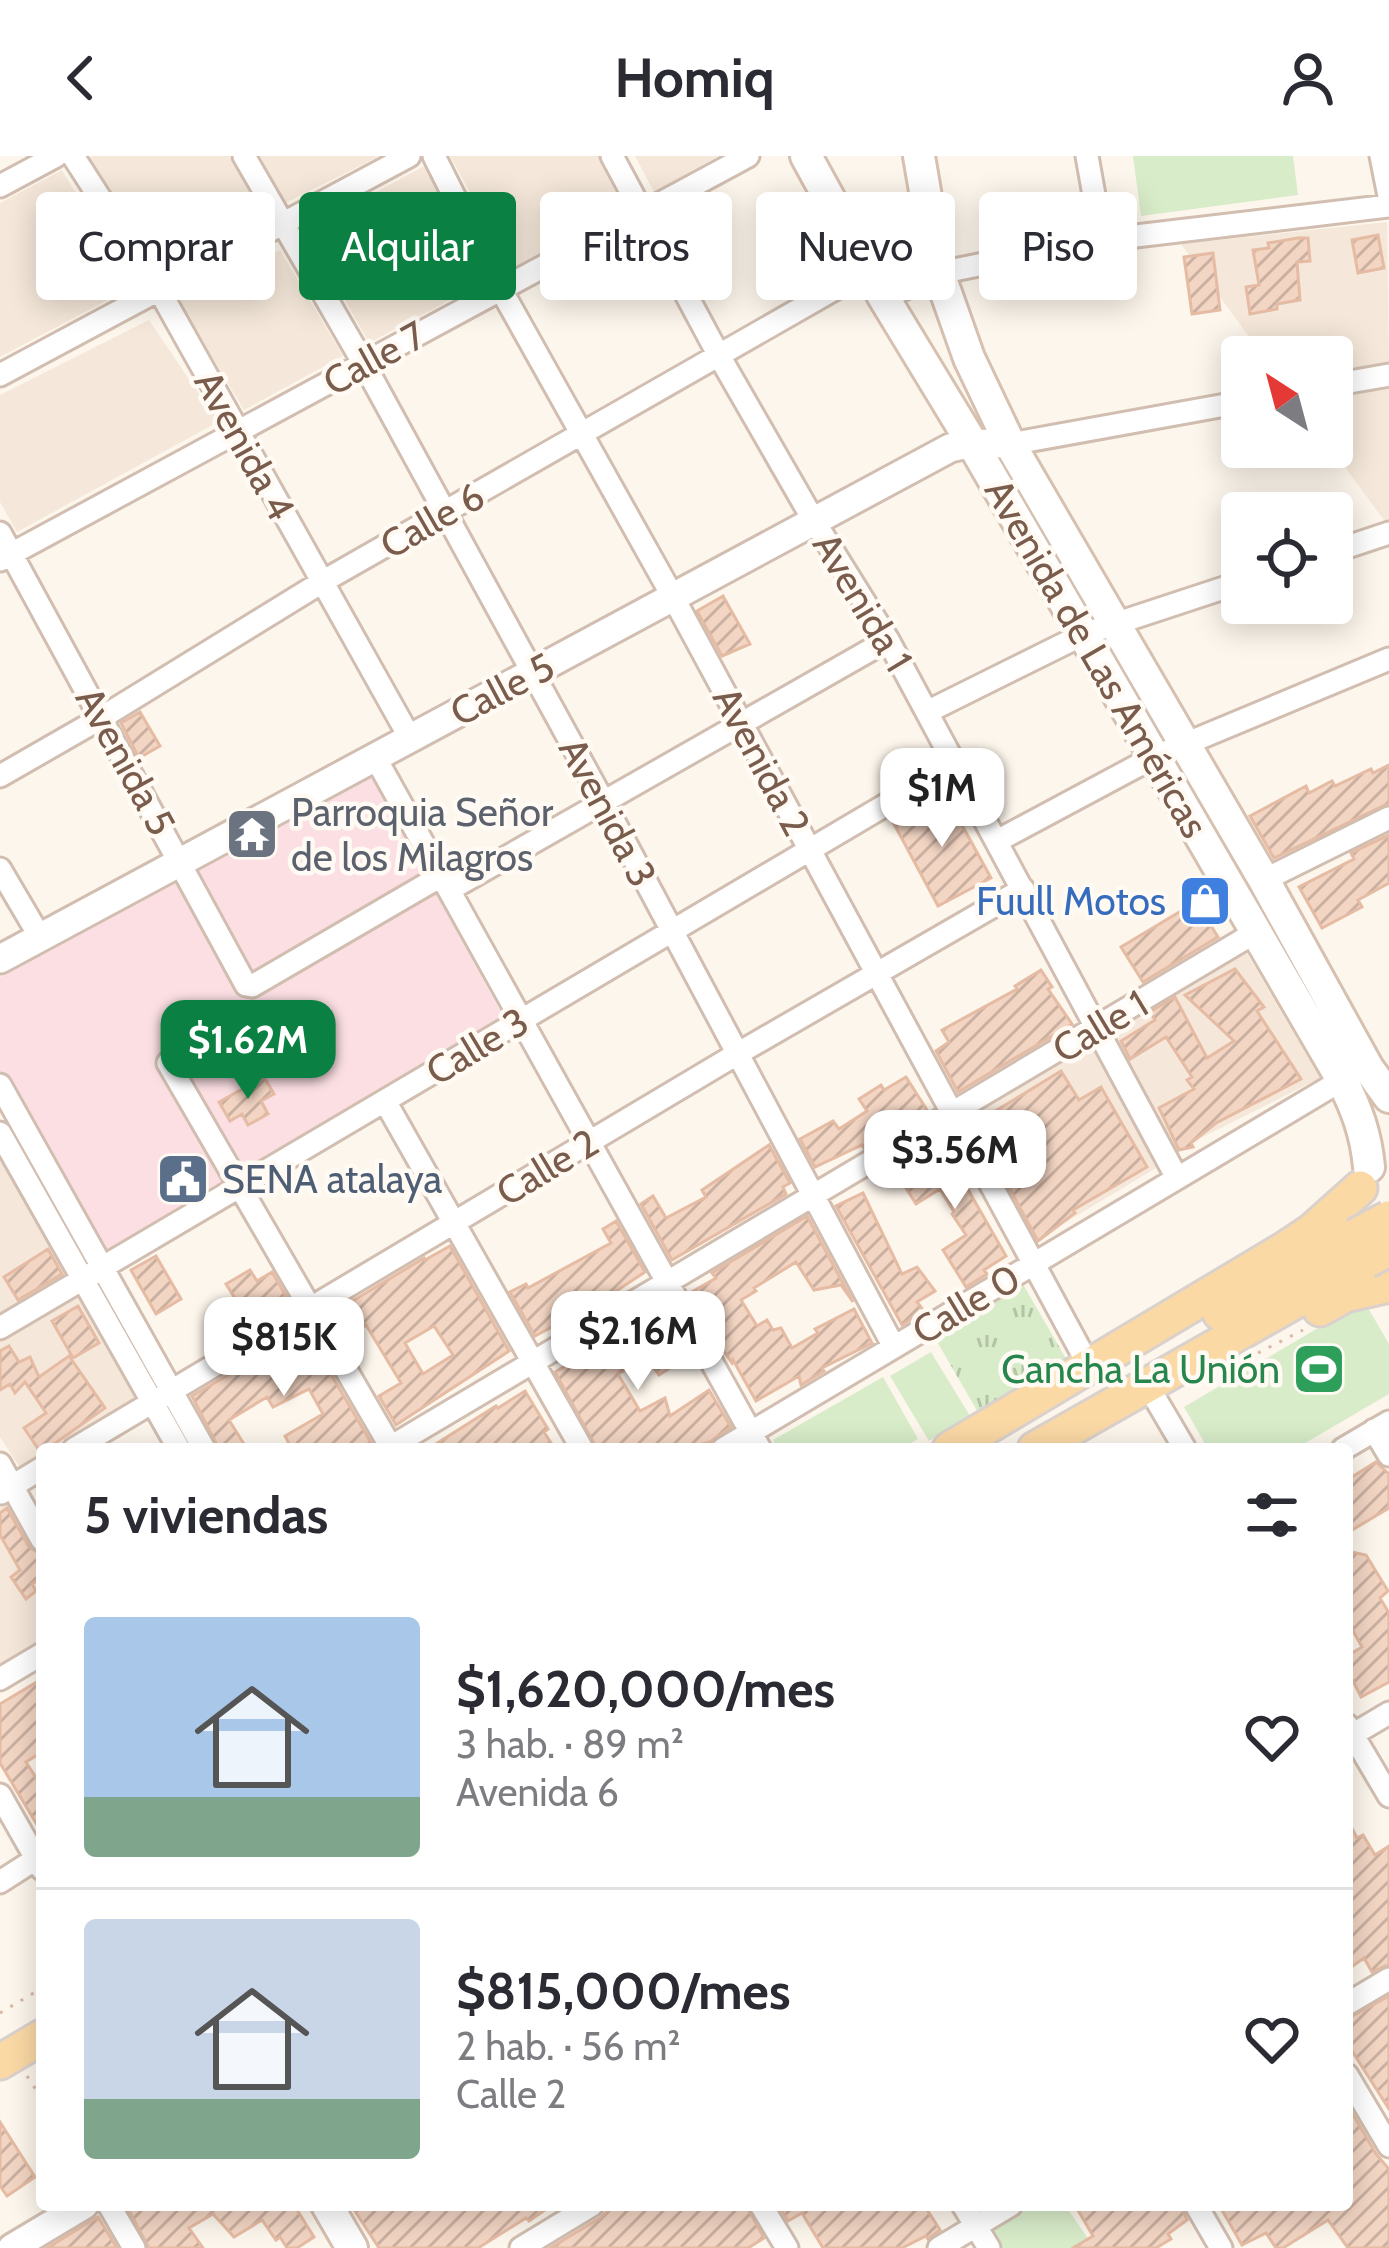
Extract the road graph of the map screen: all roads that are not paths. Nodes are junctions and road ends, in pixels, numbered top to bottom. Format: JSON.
{"nodes":[{"id":1,"x":56,"y":156,"type":"edge"},
{"id":2,"x":73,"y":156,"type":"edge"},
{"id":3,"x":244,"y":156,"type":"edge"},
{"id":4,"x":409,"y":156,"type":"edge"},
{"id":5,"x":434,"y":156,"type":"edge"},
{"id":6,"x":612,"y":156,"type":"edge"},
{"id":7,"x":748,"y":156,"type":"edge"},
{"id":8,"x":806,"y":156,"type":"edge"},
{"id":9,"x":919,"y":156,"type":"edge"},
{"id":10,"x":1088,"y":156,"type":"edge"},
{"id":11,"x":1381,"y":156,"type":"edge"},
{"id":12,"x":0,"y":186,"type":"edge"},
{"id":13,"x":96,"y":192,"type":"edge"},
{"id":14,"x":452,"y":192,"type":"edge"},
{"id":15,"x":632,"y":192,"type":"edge"},
{"id":16,"x":680,"y":192,"type":"edge"},
{"id":17,"x":826,"y":192,"type":"edge"},
{"id":18,"x":925,"y":192,"type":"edge"},
{"id":19,"x":1094,"y":192,"type":"edge"},
{"id":20,"x":1389,"y":196,"type":"edge"},
{"id":21,"x":1389,"y":206,"type":"edge"},
{"id":22,"x":283,"y":224,"type":"junction"},
{"id":23,"x":275,"y":228,"type":"edge"},
{"id":24,"x":1137,"y":236,"type":"edge"},
{"id":25,"x":140,"y":300,"type":"edge"},
{"id":26,"x":165,"y":300,"type":"edge"},
{"id":27,"x":479,"y":300,"type":"edge"},
{"id":28,"x":507,"y":300,"type":"edge"},
{"id":29,"x":689,"y":300,"type":"edge"},
{"id":30,"x":814,"y":300,"type":"edge"},
{"id":31,"x":885,"y":300,"type":"edge"},
{"id":32,"x":949,"y":300,"type":"edge"},
{"id":33,"x":718,"y":354,"type":"junction"},
{"id":34,"x":364,"y":364,"type":"junction"},
{"id":35,"x":0,"y":374,"type":"edge"},
{"id":36,"x":1389,"y":374,"type":"edge"},
{"id":37,"x":1353,"y":381,"type":"edge"},
{"id":38,"x":1221,"y":405,"type":"edge"},
{"id":39,"x":238,"y":432,"type":"junction"},
{"id":40,"x":583,"y":433,"type":"junction"},
{"id":41,"x":972,"y":443,"type":"junction"},
{"id":42,"x":1010,"y":444,"type":"junction"},
{"id":43,"x":445,"y":513,"type":"junction"},
{"id":44,"x":814,"y":521,"type":"junction"},
{"id":45,"x":0,"y":533,"type":"edge"},
{"id":46,"x":1389,"y":533,"type":"edge"},
{"id":47,"x":1353,"y":545,"type":"edge"},
{"id":48,"x":6,"y":557,"type":"edge"},
{"id":49,"x":322,"y":582,"type":"junction"},
{"id":50,"x":1221,"y":589,"type":"edge"},
{"id":51,"x":673,"y":597,"type":"junction"},
{"id":52,"x":1114,"y":625,"type":"junction"},
{"id":53,"x":1084,"y":634,"type":"junction"},
{"id":54,"x":888,"y":640,"type":"junction"},
{"id":55,"x":1389,"y":659,"type":"edge"},
{"id":56,"x":532,"y":672,"type":"junction"},
{"id":57,"x":927,"y":712,"type":"junction"},
{"id":58,"x":101,"y":718,"type":"junction"},
{"id":59,"x":742,"y":723,"type":"junction"},
{"id":60,"x":410,"y":738,"type":"junction"},
{"id":61,"x":1184,"y":744,"type":"junction"},
{"id":62,"x":375,"y":757,"type":"junction"},
{"id":63,"x":1154,"y":757,"type":"junction"},
{"id":64,"x":955,"y":764,"type":"junction"},
{"id":65,"x":0,"y":776,"type":"edge"},
{"id":66,"x":604,"y":803,"type":"junction"},
{"id":67,"x":1389,"y":818,"type":"edge"},
{"id":68,"x":997,"y":841,"type":"junction"},
{"id":69,"x":809,"y":850,"type":"junction"},
{"id":70,"x":181,"y":862,"type":"junction"},
{"id":71,"x":0,"y":869,"type":"edge"},
{"id":72,"x":1264,"y":880,"type":"junction"},
{"id":73,"x":445,"y":883,"type":"junction"},
{"id":74,"x":1023,"y":889,"type":"junction"},
{"id":75,"x":672,"y":931,"type":"junction"},
{"id":76,"x":1256,"y":932,"type":"junction"},
{"id":77,"x":40,"y":937,"type":"junction"},
{"id":78,"x":0,"y":958,"type":"edge"},
{"id":79,"x":877,"y":974,"type":"junction"},
{"id":80,"x":521,"y":1020,"type":"junction"},
{"id":81,"x":1098,"y":1028,"type":"junction"},
{"id":82,"x":737,"y":1054,"type":"junction"},
{"id":83,"x":168,"y":1063,"type":"dead end"},
{"id":84,"x":0,"y":1085,"type":"edge"},
{"id":85,"x":1332,"y":1086,"type":"dead end"},
{"id":86,"x":1389,"y":1097,"type":"edge"},
{"id":87,"x":385,"y":1101,"type":"junction"},
{"id":88,"x":952,"y":1113,"type":"junction"},
{"id":89,"x":9,"y":1141,"type":"edge"},
{"id":90,"x":590,"y":1142,"type":"junction"},
{"id":91,"x":1372,"y":1167,"type":"edge"},
{"id":92,"x":1177,"y":1178,"type":"junction"},
{"id":93,"x":240,"y":1186,"type":"junction"},
{"id":94,"x":812,"y":1194,"type":"junction"},
{"id":95,"x":1389,"y":1218,"type":"edge"},
{"id":96,"x":454,"y":1222,"type":"junction"},
{"id":97,"x":1378,"y":1261,"type":"edge"},
{"id":98,"x":1033,"y":1264,"type":"junction"},
{"id":99,"x":93,"y":1274,"type":"junction"},
{"id":100,"x":668,"y":1282,"type":"junction"},
{"id":101,"x":310,"y":1307,"type":"junction"},
{"id":102,"x":0,"y":1328,"type":"edge"},
{"id":103,"x":894,"y":1347,"type":"junction"},
{"id":104,"x":533,"y":1362,"type":"junction"},
{"id":105,"x":1089,"y":1366,"type":"junction"},
{"id":106,"x":162,"y":1396,"type":"junction"},
{"id":107,"x":1155,"y":1398,"type":"junction"},
{"id":108,"x":1382,"y":1426,"type":"edge"},
{"id":109,"x":756,"y":1440,"type":"edge"},
{"id":110,"x":84,"y":1443,"type":"edge"},
{"id":111,"x":177,"y":1443,"type":"edge"},
{"id":112,"x":199,"y":1443,"type":"edge"},
{"id":113,"x":387,"y":1443,"type":"edge"},
{"id":114,"x":398,"y":1443,"type":"edge"},
{"id":115,"x":579,"y":1443,"type":"edge"},
{"id":116,"x":960,"y":1443,"type":"edge"},
{"id":117,"x":996,"y":1443,"type":"edge"},
{"id":118,"x":1046,"y":1443,"type":"edge"},
{"id":119,"x":1077,"y":1443,"type":"edge"},
{"id":120,"x":1181,"y":1443,"type":"edge"},
{"id":121,"x":1353,"y":1443,"type":"edge"},
{"id":122,"x":1389,"y":1455,"type":"edge"},
{"id":123,"x":0,"y":1464,"type":"edge"},
{"id":124,"x":36,"y":1472,"type":"edge"},
{"id":125,"x":6,"y":1489,"type":"edge"},
{"id":126,"x":36,"y":1532,"type":"edge"},
{"id":127,"x":36,"y":1658,"type":"edge"},
{"id":128,"x":0,"y":1679,"type":"edge"},
{"id":129,"x":1389,"y":1713,"type":"edge"},
{"id":130,"x":1353,"y":1731,"type":"edge"},
{"id":131,"x":1353,"y":1739,"type":"edge"},
{"id":132,"x":0,"y":1795,"type":"edge"},
{"id":133,"x":1389,"y":1796,"type":"edge"},
{"id":134,"x":36,"y":1854,"type":"edge"},
{"id":135,"x":36,"y":1862,"type":"edge"},
{"id":136,"x":0,"y":1882,"type":"edge"},
{"id":137,"x":1389,"y":1978,"type":"edge"},
{"id":138,"x":1353,"y":2000,"type":"edge"},
{"id":139,"x":36,"y":2014,"type":"edge"},
{"id":140,"x":0,"y":2036,"type":"edge"},
{"id":141,"x":36,"y":2041,"type":"edge"},
{"id":142,"x":0,"y":2062,"type":"edge"},
{"id":143,"x":1353,"y":2085,"type":"edge"},
{"id":144,"x":1389,"y":2146,"type":"edge"},
{"id":145,"x":74,"y":2211,"type":"edge"},
{"id":146,"x":112,"y":2211,"type":"edge"},
{"id":147,"x":329,"y":2211,"type":"edge"},
{"id":148,"x":331,"y":2211,"type":"edge"},
{"id":149,"x":582,"y":2211,"type":"edge"},
{"id":150,"x":763,"y":2211,"type":"edge"},
{"id":151,"x":967,"y":2211,"type":"edge"},
{"id":152,"x":1001,"y":2211,"type":"edge"},
{"id":153,"x":1199,"y":2211,"type":"edge"},
{"id":154,"x":976,"y":2226,"type":"junction"},
{"id":155,"x":775,"y":2244,"type":"edge"},
{"id":156,"x":12,"y":2248,"type":"edge"},
{"id":157,"x":134,"y":2248,"type":"edge"},
{"id":158,"x":330,"y":2248,"type":"edge"},
{"id":159,"x":352,"y":2248,"type":"edge"},
{"id":160,"x":521,"y":2248,"type":"edge"},
{"id":161,"x":939,"y":2248,"type":"edge"},
{"id":162,"x":988,"y":2248,"type":"edge"},
{"id":163,"x":1221,"y":2248,"type":"edge"}],
"edges":[{"from":1,"to":12,"type":"street"},
{"from":2,"to":13,"type":"street","name":"Avenida 4"},
{"from":3,"to":22,"type":"street","name":"Avenida 3"},
{"from":4,"to":22,"type":"street"},
{"from":5,"to":14,"type":"street","name":"Avenida 2"},
{"from":6,"to":15,"type":"street","name":"Avenida 1"},
{"from":7,"to":16,"type":"street","name":"Calle 7"},
{"from":8,"to":17,"type":"main road","name":"Avenida de Las Américas"},
{"from":9,"to":18,"type":"main road","name":"Avenida de Las Américas"},
{"from":10,"to":19,"type":"street"},
{"from":11,"to":20,"type":"street"},
{"from":21,"to":24,"type":"street"},
{"from":22,"to":23,"type":"street"},
{"from":22,"to":34,"type":"street","name":"Avenida 3"},
{"from":25,"to":35,"type":"street"},
{"from":26,"to":39,"type":"street","name":"Avenida 4"},
{"from":27,"to":34,"type":"street","name":"Calle 7"},
{"from":28,"to":40,"type":"street","name":"Avenida 2"},
{"from":29,"to":33,"type":"street","name":"Avenida 1"},
{"from":30,"to":33,"type":"street","name":"Calle 6"},
{"from":31,"to":41,"type":"main road","name":"Avenida de Las Américas"},
{"from":32,"to":42,"type":"main road","name":"Avenida de Las Américas"},
{"from":33,"to":40,"type":"street","name":"Calle 6"},
{"from":33,"to":44,"type":"street","name":"Avenida 1"},
{"from":34,"to":39,"type":"street","name":"Calle 7"},
{"from":34,"to":43,"type":"street","name":"Avenida 3"},
{"from":36,"to":37,"type":"street"},
{"from":38,"to":42,"type":"street"},
{"from":39,"to":48,"type":"street","name":"Calle 7"},
{"from":39,"to":49,"type":"street","name":"Avenida 4"},
{"from":40,"to":43,"type":"street","name":"Calle 6"},
{"from":40,"to":51,"type":"street","name":"Avenida 2"},
{"from":41,"to":42,"type":"street","name":"Calle 5"},
{"from":41,"to":44,"type":"street","name":"Calle 5"},
{"from":41,"to":53,"type":"main road","name":"Avenida de Las Américas"},
{"from":42,"to":52,"type":"main road","name":"Avenida de Las Américas"},
{"from":43,"to":49,"type":"street","name":"Calle 6"},
{"from":43,"to":56,"type":"street","name":"Avenida 3"},
{"from":44,"to":51,"type":"street","name":"Calle 5"},
{"from":44,"to":54,"type":"street","name":"Avenida 1"},
{"from":45,"to":48,"type":"street","name":"Avenida 5"},
{"from":46,"to":47,"type":"street"},
{"from":48,"to":58,"type":"street","name":"Avenida 5"},
{"from":49,"to":58,"type":"street","name":"Calle 6"},
{"from":49,"to":60,"type":"street","name":"Avenida 4"},
{"from":50,"to":52,"type":"street"},
{"from":51,"to":56,"type":"street","name":"Calle 5"},
{"from":51,"to":59,"type":"street","name":"Avenida 2"},
{"from":52,"to":53,"type":"street"},
{"from":52,"to":61,"type":"main road","name":"Avenida de Las Américas"},
{"from":53,"to":57,"type":"street"},
{"from":53,"to":63,"type":"main road","name":"Avenida de Las Américas"},
{"from":54,"to":57,"type":"street","name":"Avenida 1"},
{"from":54,"to":59,"type":"street"},
{"from":55,"to":61,"type":"street"},
{"from":56,"to":60,"type":"street","name":"Calle 5"},
{"from":56,"to":66,"type":"street","name":"Avenida 3"},
{"from":57,"to":64,"type":"street","name":"Avenida 1"},
{"from":58,"to":65,"type":"street","name":"Calle 6"},
{"from":58,"to":70,"type":"street","name":"Avenida 5"},
{"from":59,"to":66,"type":"street"},
{"from":59,"to":69,"type":"street","name":"Avenida 2"},
{"from":60,"to":62,"type":"street","name":"Calle 5"},
{"from":61,"to":63,"type":"street"},
{"from":61,"to":72,"type":"main road","name":"Avenida de Las Américas"},
{"from":62,"to":70,"type":"street","name":"Calle 5"},
{"from":62,"to":73,"type":"street"},
{"from":63,"to":68,"type":"street"},
{"from":63,"to":76,"type":"main road","name":"Avenida de Las Américas"},
{"from":64,"to":68,"type":"street","name":"Avenida 1"},
{"from":64,"to":69,"type":"street","name":"Calle 3"},
{"from":66,"to":73,"type":"street"},
{"from":66,"to":75,"type":"street","name":"Avenida 3"},
{"from":67,"to":72,"type":"street"},
{"from":68,"to":74,"type":"street","name":"Avenida 1"},
{"from":69,"to":75,"type":"street","name":"Calle 3"},
{"from":69,"to":79,"type":"street","name":"Avenida 2"},
{"from":70,"to":73,"type":"street","name":"Avenida 5"},
{"from":70,"to":77,"type":"street","name":"Calle 5"},
{"from":71,"to":77,"type":"street"},
{"from":72,"to":86,"type":"main road","name":"Avenida de Las Américas"},
{"from":73,"to":80,"type":"street"},
{"from":74,"to":79,"type":"street","name":"Calle 2"},
{"from":74,"to":81,"type":"street","name":"Avenida 1"},
{"from":75,"to":80,"type":"street","name":"Calle 3"},
{"from":75,"to":82,"type":"street","name":"Avenida 3"},
{"from":76,"to":81,"type":"street","name":"Calle 1"},
{"from":76,"to":91,"type":"main road","name":"Avenida de Las Américas"},
{"from":77,"to":78,"type":"street","name":"Calle 5"},
{"from":79,"to":82,"type":"street","name":"Calle 2"},
{"from":79,"to":88,"type":"street","name":"Avenida 2"},
{"from":80,"to":87,"type":"street","name":"Calle 3"},
{"from":80,"to":90,"type":"street"},
{"from":81,"to":88,"type":"street","name":"Calle 1"},
{"from":81,"to":92,"type":"street","name":"Avenida 1"},
{"from":82,"to":90,"type":"street","name":"Calle 2"},
{"from":82,"to":94,"type":"street","name":"Avenida 3"},
{"from":83,"to":93,"type":"street"},
{"from":84,"to":89,"type":"street"},
{"from":85,"to":92,"type":"street","name":"Calle 0"},
{"from":87,"to":93,"type":"street","name":"Calle 3"},
{"from":87,"to":96,"type":"street"},
{"from":88,"to":94,"type":"street","name":"Calle 1"},
{"from":88,"to":98,"type":"street","name":"Avenida 2"},
{"from":89,"to":99,"type":"street"},
{"from":90,"to":96,"type":"street","name":"Calle 2"},
{"from":90,"to":100,"type":"street"},
{"from":91,"to":97,"type":"main road","name":"Avenida de Las Américas"},
{"from":91,"to":105,"type":"main road"},
{"from":92,"to":98,"type":"street","name":"Calle 0"},
{"from":93,"to":99,"type":"street","name":"Calle 3"},
{"from":93,"to":101,"type":"street"},
{"from":94,"to":100,"type":"street","name":"Calle 1"},
{"from":94,"to":103,"type":"street","name":"Avenida 3"},
{"from":95,"to":97,"type":"main road","bridge":true},
{"from":96,"to":101,"type":"street","name":"Calle 2"},
{"from":96,"to":104,"type":"street"},
{"from":97,"to":107,"type":"main road"},
{"from":97,"to":117,"type":"main road"},
{"from":97,"to":118,"type":"main road"},
{"from":98,"to":103,"type":"street","name":"Calle 0"},
{"from":98,"to":105,"type":"street","name":"Avenida 2"},
{"from":99,"to":102,"type":"street","name":"Calle 3"},
{"from":99,"to":106,"type":"street"},
{"from":100,"to":104,"type":"street","name":"Calle 1"},
{"from":100,"to":109,"type":"street"},
{"from":101,"to":106,"type":"street","name":"Calle 2"},
{"from":101,"to":113,"type":"street"},
{"from":103,"to":109,"type":"street","name":"Calle 0"},
{"from":104,"to":114,"type":"street","name":"Calle 1"},
{"from":104,"to":115,"type":"street"},
{"from":105,"to":116,"type":"main road"},
{"from":106,"to":110,"type":"street","name":"Calle 2"},
{"from":106,"to":111,"type":"street"},
{"from":106,"to":112,"type":"street"},
{"from":107,"to":119,"type":"main road"},
{"from":107,"to":120,"type":"street"},
{"from":108,"to":121,"type":"street"},
{"from":108,"to":122,"type":"street"},
{"from":123,"to":125,"type":"street"},
{"from":124,"to":125,"type":"street"},
{"from":125,"to":126,"type":"street"},
{"from":127,"to":128,"type":"street"},
{"from":129,"to":130,"type":"street"},
{"from":131,"to":133,"type":"street"},
{"from":132,"to":134,"type":"street"},
{"from":135,"to":136,"type":"street"},
{"from":137,"to":138,"type":"street"},
{"from":139,"to":140,"type":"main road"},
{"from":141,"to":142,"type":"main road"},
{"from":143,"to":144,"type":"street"},
{"from":145,"to":156,"type":"street"},
{"from":146,"to":157,"type":"street"},
{"from":147,"to":158,"type":"main road"},
{"from":148,"to":159,"type":"main road"},
{"from":149,"to":160,"type":"street"},
{"from":150,"to":155,"type":"street"},
{"from":151,"to":154,"type":"street"},
{"from":152,"to":154,"type":"street"},
{"from":153,"to":163,"type":"street"},
{"from":154,"to":161,"type":"street"},
{"from":154,"to":162,"type":"street"}]}
